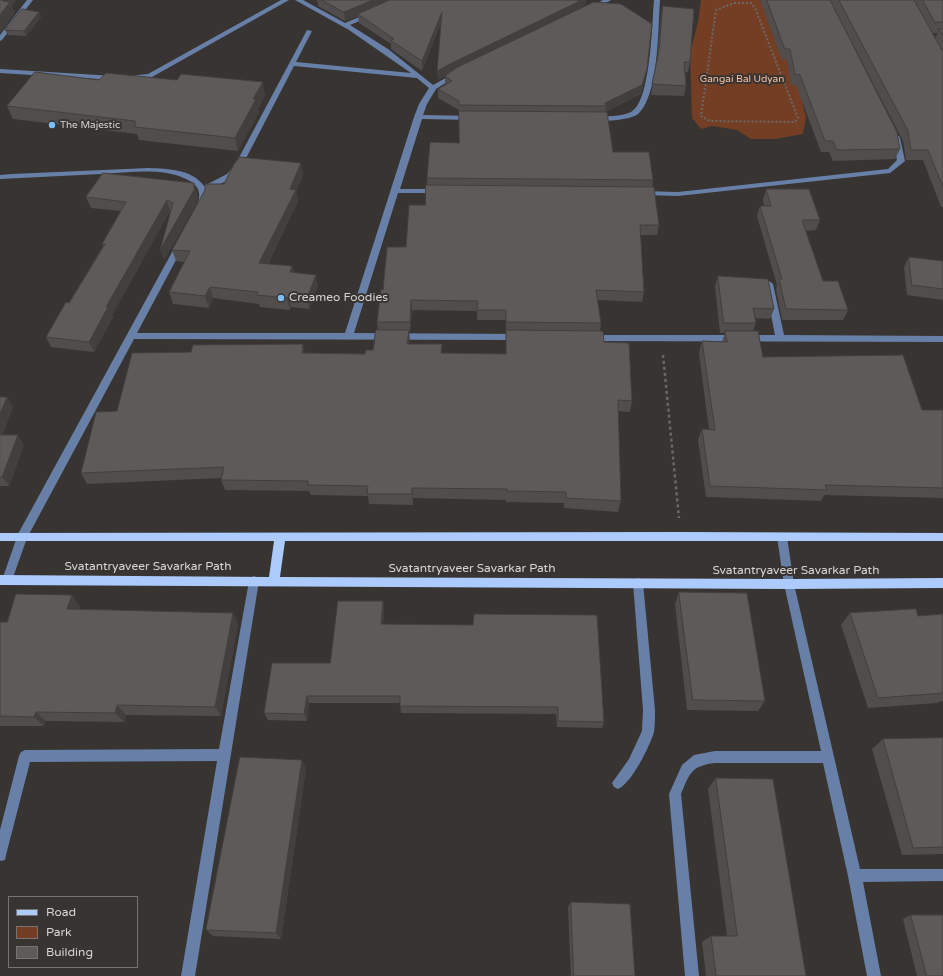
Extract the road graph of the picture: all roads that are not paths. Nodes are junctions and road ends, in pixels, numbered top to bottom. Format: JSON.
{"nodes":[{"id":1,"x":30,"y":0,"type":"edge"},
{"id":2,"x":286,"y":0,"type":"edge"},
{"id":3,"x":298,"y":0,"type":"edge"},
{"id":4,"x":608,"y":0,"type":"edge"},
{"id":5,"x":657,"y":0,"type":"edge"},
{"id":6,"x":378,"y":11,"type":"edge"},
{"id":7,"x":581,"y":13,"type":"edge"},
{"id":8,"x":345,"y":25,"type":"junction"},
{"id":9,"x":309,"y":31,"type":"dead end"},
{"id":10,"x":0,"y":39,"type":"edge"},
{"id":11,"x":291,"y":64,"type":"junction"},
{"id":12,"x":0,"y":71,"type":"edge"},
{"id":13,"x":460,"y":72,"type":"edge"},
{"id":14,"x":419,"y":76,"type":"junction"},
{"id":15,"x":433,"y":88,"type":"junction"},
{"id":16,"x":418,"y":117,"type":"junction"},
{"id":17,"x":482,"y":118,"type":"edge"},
{"id":18,"x":585,"y":119,"type":"edge"},
{"id":19,"x":891,"y":128,"type":"edge"},
{"id":20,"x":0,"y":177,"type":"edge"},
{"id":21,"x":203,"y":189,"type":"junction"},
{"id":22,"x":395,"y":191,"type":"junction"},
{"id":23,"x":450,"y":192,"type":"edge"},
{"id":24,"x":630,"y":193,"type":"edge"},
{"id":25,"x":196,"y":215,"type":"edge"},
{"id":26,"x":185,"y":235,"type":"edge"},
{"id":27,"x":769,"y":284,"type":"edge"},
{"id":28,"x":131,"y":336,"type":"junction"},
{"id":29,"x":349,"y":336,"type":"junction"},
{"id":30,"x":529,"y":337,"type":"edge"},
{"id":31,"x":583,"y":338,"type":"edge"},
{"id":32,"x":780,"y":338,"type":"junction"},
{"id":33,"x":943,"y":339,"type":"edge"},
{"id":34,"x":782,"y":536,"type":"junction"},
{"id":35,"x":0,"y":537,"type":"edge"},
{"id":36,"x":22,"y":537,"type":"junction"},
{"id":37,"x":280,"y":538,"type":"junction"},
{"id":38,"x":943,"y":538,"type":"edge"},
{"id":39,"x":4,"y":580,"type":"edge"},
{"id":40,"x":254,"y":581,"type":"junction"},
{"id":41,"x":274,"y":581,"type":"junction"},
{"id":42,"x":638,"y":583,"type":"junction"},
{"id":43,"x":789,"y":584,"type":"junction"},
{"id":44,"x":943,"y":584,"type":"edge"},
{"id":45,"x":224,"y":755,"type":"junction"},
{"id":46,"x":828,"y":757,"type":"junction"},
{"id":47,"x":618,"y":783,"type":"dead end"},
{"id":48,"x":0,"y":855,"type":"edge"},
{"id":49,"x":943,"y":875,"type":"edge"},
{"id":50,"x":855,"y":876,"type":"junction"},
{"id":51,"x":188,"y":976,"type":"edge"},
{"id":52,"x":692,"y":976,"type":"edge"},
{"id":53,"x":874,"y":976,"type":"edge"}],
"edges":[{"from":1,"to":10,"type":"street"},
{"from":2,"to":12,"type":"street"},
{"from":3,"to":8,"type":"street"},
{"from":4,"to":7,"type":"street"},
{"from":5,"to":18,"type":"street"},
{"from":6,"to":8,"type":"street"},
{"from":8,"to":14,"type":"street"},
{"from":9,"to":11,"type":"street"},
{"from":11,"to":14,"type":"street"},
{"from":11,"to":21,"type":"street"},
{"from":13,"to":15,"type":"street"},
{"from":14,"to":15,"type":"street"},
{"from":15,"to":16,"type":"street"},
{"from":16,"to":17,"type":"street"},
{"from":16,"to":22,"type":"street"},
{"from":19,"to":24,"type":"street"},
{"from":20,"to":21,"type":"street"},
{"from":21,"to":25,"type":"street"},
{"from":22,"to":23,"type":"street"},
{"from":22,"to":29,"type":"street"},
{"from":26,"to":28,"type":"street"},
{"from":27,"to":32,"type":"street"},
{"from":28,"to":29,"type":"street"},
{"from":28,"to":36,"type":"street"},
{"from":29,"to":30,"type":"street"},
{"from":31,"to":32,"type":"street"},
{"from":32,"to":33,"type":"street"},
{"from":34,"to":37,"type":"main road"},
{"from":34,"to":38,"type":"main road"},
{"from":34,"to":43,"type":"street"},
{"from":35,"to":36,"type":"main road"},
{"from":36,"to":37,"type":"main road"},
{"from":36,"to":39,"type":"street"},
{"from":37,"to":41,"type":"main road"},
{"from":39,"to":40,"type":"main road","name":"Svatantryaveer Savarkar Path"},
{"from":40,"to":41,"type":"main road","name":"Svatantryaveer Savarkar Path"},
{"from":40,"to":45,"type":"street"},
{"from":41,"to":42,"type":"main road","name":"Svatantryaveer Savarkar Path"},
{"from":42,"to":43,"type":"main road","name":"Svatantryaveer Savarkar Path"},
{"from":42,"to":47,"type":"street"},
{"from":43,"to":44,"type":"main road","name":"Svatantryaveer Savarkar Path"},
{"from":43,"to":46,"type":"street"},
{"from":45,"to":48,"type":"street"},
{"from":45,"to":51,"type":"street"},
{"from":46,"to":50,"type":"street"},
{"from":46,"to":52,"type":"street"},
{"from":49,"to":50,"type":"street"},
{"from":50,"to":53,"type":"street"}]}
